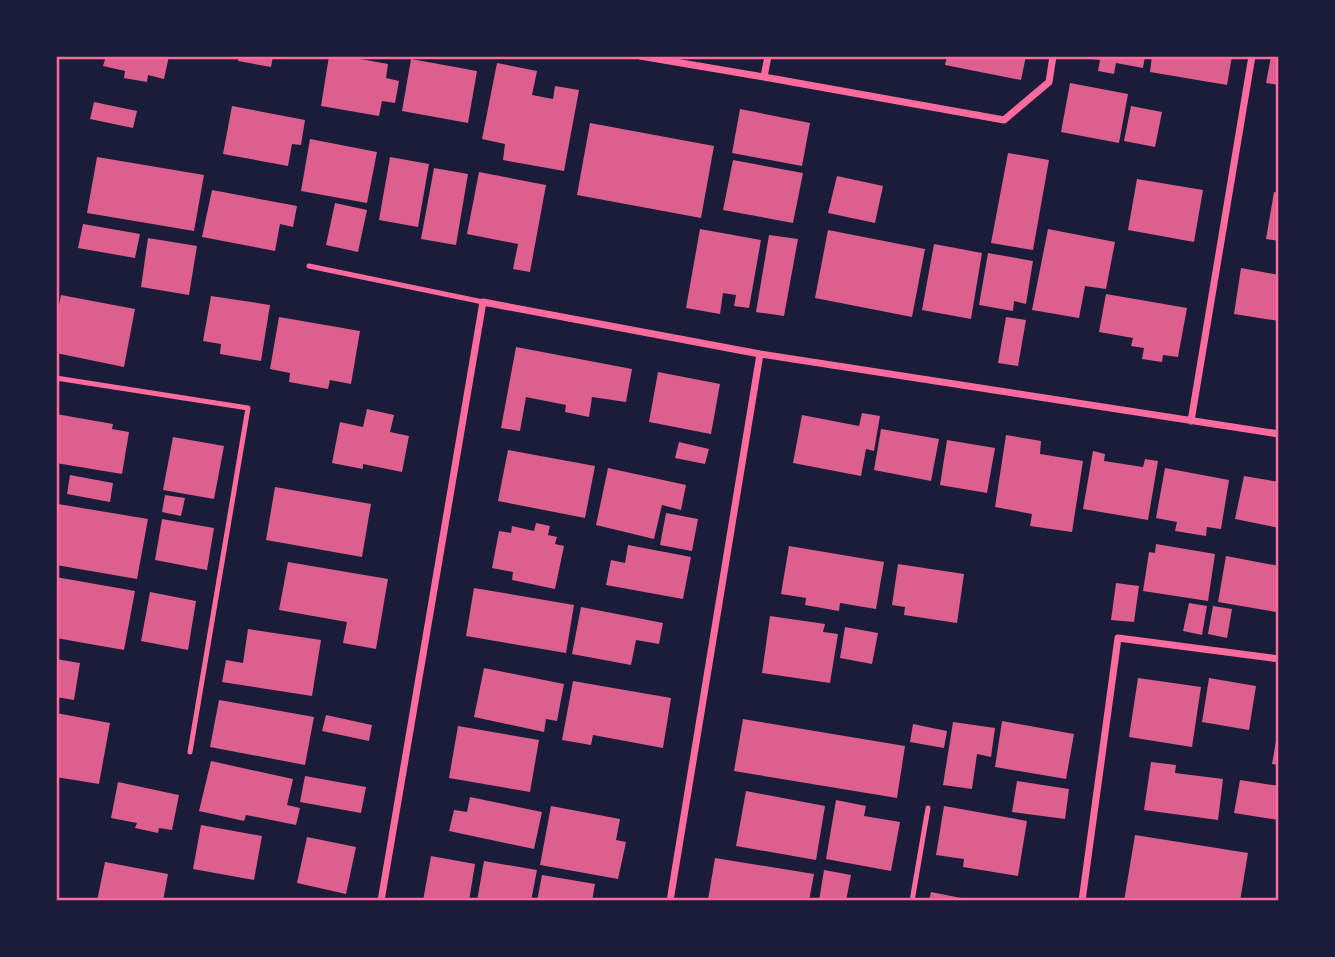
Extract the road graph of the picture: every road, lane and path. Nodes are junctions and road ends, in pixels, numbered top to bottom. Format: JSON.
{"nodes":[{"id":1,"x":640,"y":56,"type":"edge"},
{"id":2,"x":768,"y":56,"type":"edge"},
{"id":3,"x":1053,"y":56,"type":"edge"},
{"id":4,"x":1252,"y":56,"type":"edge"},
{"id":5,"x":764,"y":76,"type":"junction"},
{"id":6,"x":309,"y":267,"type":"dead end"},
{"id":7,"x":483,"y":302,"type":"junction"},
{"id":8,"x":760,"y":354,"type":"junction"},
{"id":9,"x":56,"y":378,"type":"edge"},
{"id":10,"x":1191,"y":421,"type":"junction"},
{"id":11,"x":1279,"y":434,"type":"edge"},
{"id":12,"x":1279,"y":659,"type":"edge"},
{"id":13,"x":190,"y":752,"type":"dead end"},
{"id":14,"x":928,"y":807,"type":"dead end"},
{"id":15,"x":381,"y":901,"type":"edge"},
{"id":16,"x":670,"y":901,"type":"edge"},
{"id":17,"x":912,"y":901,"type":"edge"},
{"id":18,"x":1082,"y":901,"type":"edge"}],
"edges":[{"from":1,"to":5,"type":"street"},
{"from":2,"to":5,"type":"street"},
{"from":3,"to":5,"type":"street"},
{"from":4,"to":10,"type":"street"},
{"from":6,"to":7,"type":"lane"},
{"from":7,"to":8,"type":"street"},
{"from":7,"to":15,"type":"street"},
{"from":8,"to":10,"type":"street"},
{"from":8,"to":16,"type":"street"},
{"from":9,"to":13,"type":"lane"},
{"from":10,"to":11,"type":"street"},
{"from":12,"to":18,"type":"street"},
{"from":14,"to":17,"type":"lane"}]}
